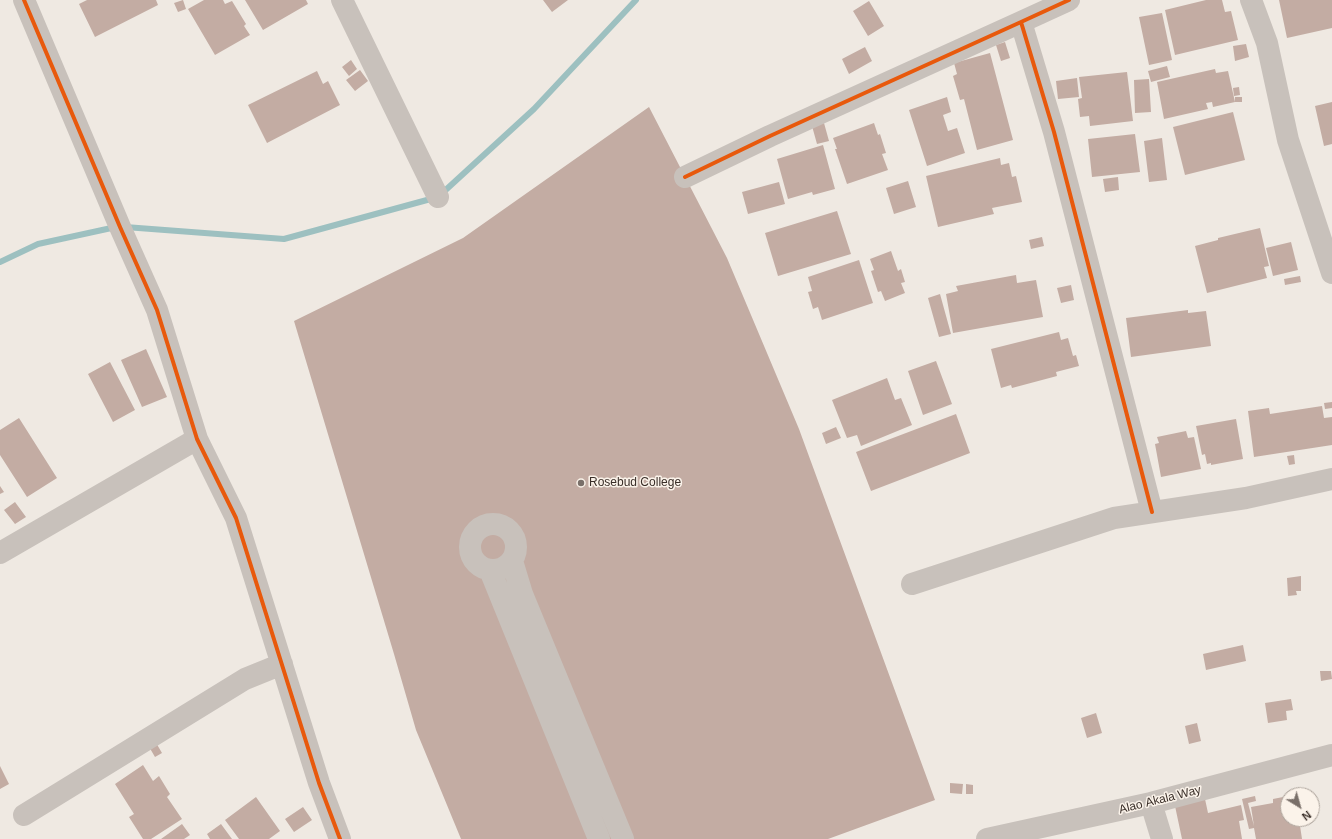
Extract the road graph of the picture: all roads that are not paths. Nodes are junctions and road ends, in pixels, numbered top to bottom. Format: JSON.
{"nodes":[{"id":1,"x":24,"y":0,"type":"edge"},
{"id":2,"x":342,"y":0,"type":"edge"},
{"id":3,"x":1069,"y":0,"type":"edge"},
{"id":4,"x":1251,"y":0,"type":"edge"},
{"id":5,"x":1022,"y":22,"type":"junction"},
{"id":6,"x":686,"y":177,"type":"dead end"},
{"id":7,"x":438,"y":197,"type":"dead end"},
{"id":8,"x":1332,"y":273,"type":"edge"},
{"id":9,"x":197,"y":439,"type":"junction"},
{"id":10,"x":1332,"y":479,"type":"edge"},
{"id":11,"x":1152,"y":512,"type":"junction"},
{"id":12,"x":0,"y":553,"type":"edge"},
{"id":13,"x":512,"y":561,"type":"junction"},
{"id":14,"x":490,"y":570,"type":"junction"},
{"id":15,"x":912,"y":584,"type":"dead end"},
{"id":16,"x":282,"y":664,"type":"junction"},
{"id":17,"x":1332,"y":755,"type":"edge"},
{"id":18,"x":1151,"y":803,"type":"junction"},
{"id":19,"x":24,"y":815,"type":"dead end"},
{"id":20,"x":340,"y":839,"type":"edge"},
{"id":21,"x":598,"y":839,"type":"edge"},
{"id":22,"x":623,"y":839,"type":"edge"},
{"id":23,"x":987,"y":839,"type":"edge"},
{"id":24,"x":1162,"y":839,"type":"edge"}],
"edges":[{"from":1,"to":9,"type":"street"},
{"from":2,"to":7,"type":"street"},
{"from":3,"to":5,"type":"street"},
{"from":4,"to":8,"type":"street"},
{"from":5,"to":6,"type":"street"},
{"from":5,"to":11,"type":"street"},
{"from":9,"to":12,"type":"street"},
{"from":9,"to":16,"type":"street"},
{"from":10,"to":11,"type":"street"},
{"from":11,"to":15,"type":"street"},
{"from":13,"to":14,"type":"street"},
{"from":13,"to":14,"type":"street"},
{"from":13,"to":22,"type":"street"},
{"from":14,"to":21,"type":"street"},
{"from":16,"to":19,"type":"street"},
{"from":16,"to":20,"type":"street"},
{"from":17,"to":18,"type":"street","name":"Alao Akala Way"},
{"from":18,"to":23,"type":"street","name":"Alao Akala Way"},
{"from":18,"to":24,"type":"street"}]}
